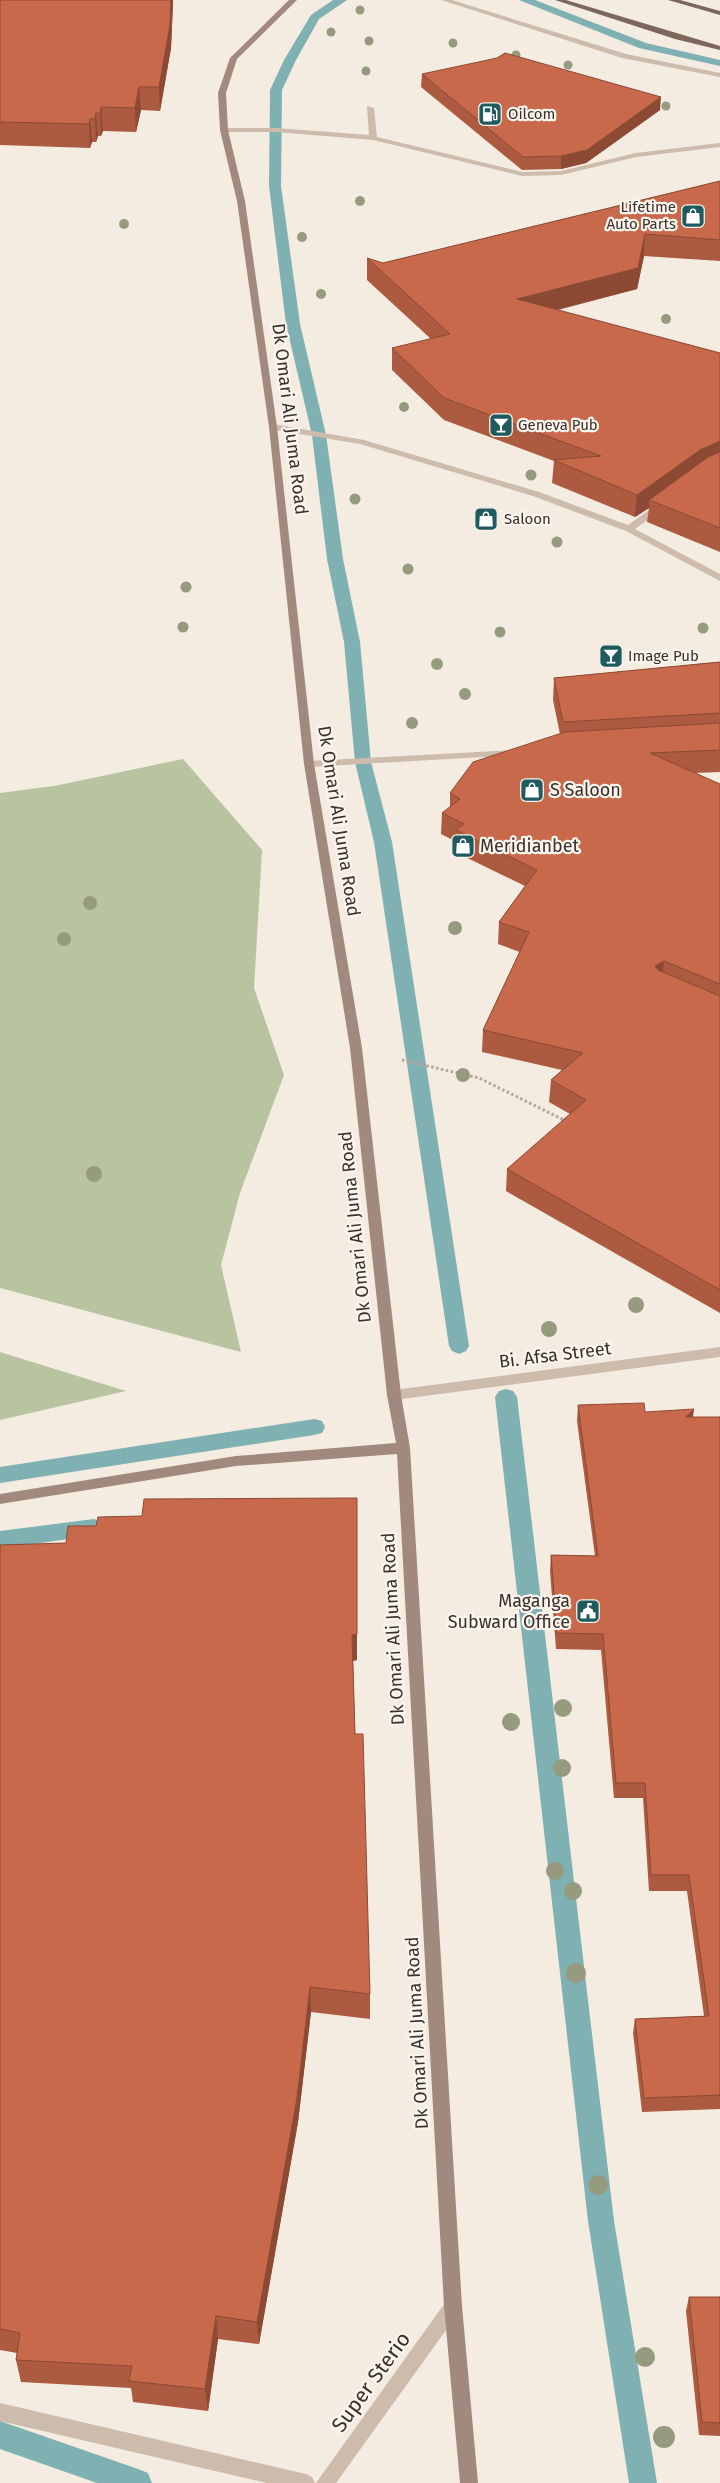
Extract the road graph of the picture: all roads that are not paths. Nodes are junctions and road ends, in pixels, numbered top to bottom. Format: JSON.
{"nodes":[{"id":1,"x":293,"y":0,"type":"edge"},
{"id":2,"x":445,"y":0,"type":"edge"},
{"id":3,"x":559,"y":0,"type":"edge"},
{"id":4,"x":672,"y":0,"type":"edge"},
{"id":5,"x":720,"y":14,"type":"edge"},
{"id":6,"x":720,"y":48,"type":"edge"},
{"id":7,"x":720,"y":75,"type":"edge"},
{"id":8,"x":370,"y":108,"type":"dead end"},
{"id":9,"x":224,"y":130,"type":"junction"},
{"id":10,"x":374,"y":138,"type":"junction"},
{"id":11,"x":720,"y":145,"type":"edge"},
{"id":12,"x":273,"y":427,"type":"junction"},
{"id":13,"x":673,"y":497,"type":"edge"},
{"id":14,"x":629,"y":530,"type":"junction"},
{"id":15,"x":720,"y":578,"type":"edge"},
{"id":16,"x":522,"y":752,"type":"edge"},
{"id":17,"x":308,"y":764,"type":"junction"},
{"id":18,"x":720,"y":1352,"type":"edge"},
{"id":19,"x":394,"y":1395,"type":"junction"},
{"id":20,"x":402,"y":1448,"type":"junction"},
{"id":21,"x":0,"y":1499,"type":"edge"},
{"id":22,"x":453,"y":2306,"type":"junction"},
{"id":23,"x":0,"y":2412,"type":"edge"},
{"id":24,"x":306,"y":2483,"type":"edge"},
{"id":25,"x":325,"y":2483,"type":"edge"},
{"id":26,"x":469,"y":2483,"type":"edge"}],
"edges":[{"from":1,"to":9,"type":"street","name":"Dk Omari Ali Juma Road"},
{"from":2,"to":7,"type":"street"},
{"from":3,"to":6,"type":"main road"},
{"from":4,"to":5,"type":"main road"},
{"from":8,"to":10,"type":"street"},
{"from":9,"to":10,"type":"street"},
{"from":9,"to":12,"type":"street","name":"Dk Omari Ali Juma Road"},
{"from":10,"to":11,"type":"street"},
{"from":12,"to":14,"type":"street"},
{"from":12,"to":17,"type":"street","name":"Dk Omari Ali Juma Road"},
{"from":13,"to":14,"type":"street"},
{"from":14,"to":15,"type":"street"},
{"from":16,"to":17,"type":"street"},
{"from":17,"to":19,"type":"street","name":"Dk Omari Ali Juma Road"},
{"from":18,"to":19,"type":"street","name":"Bi. Afsa Street"},
{"from":19,"to":20,"type":"street","name":"Dk Omari Ali Juma Road"},
{"from":20,"to":21,"type":"street"},
{"from":20,"to":22,"type":"street","name":"Dk Omari Ali Juma Road"},
{"from":22,"to":25,"type":"street","name":"Super Sterio"},
{"from":22,"to":26,"type":"street","name":"Dk Omari Ali Juma Road"},
{"from":23,"to":24,"type":"street"}]}
